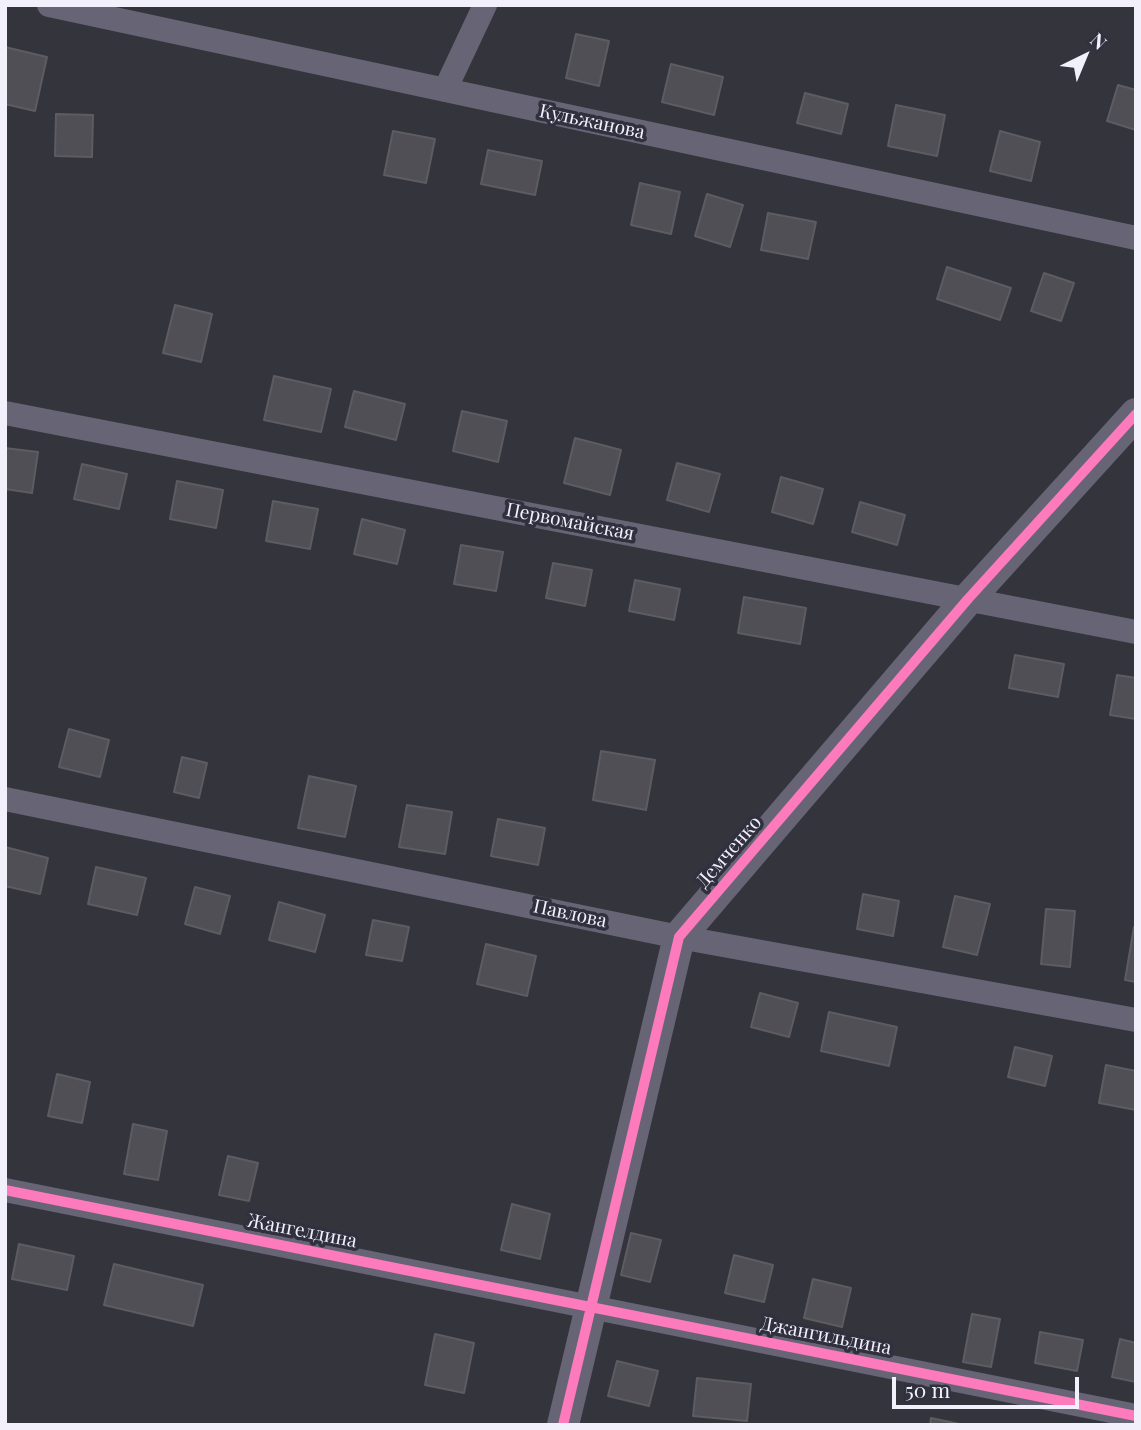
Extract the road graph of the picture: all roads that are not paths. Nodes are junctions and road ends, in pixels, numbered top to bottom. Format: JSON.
{"nodes":[{"id":1,"x":49,"y":5,"type":"edge"},
{"id":2,"x":485,"y":5,"type":"edge"},
{"id":3,"x":445,"y":90,"type":"junction"},
{"id":4,"x":1136,"y":238,"type":"edge"},
{"id":5,"x":5,"y":413,"type":"edge"},
{"id":6,"x":1136,"y":414,"type":"edge"},
{"id":7,"x":968,"y":599,"type":"junction"},
{"id":8,"x":1136,"y":632,"type":"edge"},
{"id":9,"x":5,"y":799,"type":"edge"},
{"id":10,"x":679,"y":937,"type":"junction"},
{"id":11,"x":1136,"y":1020,"type":"edge"},
{"id":12,"x":5,"y":1190,"type":"edge"},
{"id":13,"x":592,"y":1307,"type":"junction"},
{"id":14,"x":1136,"y":1416,"type":"edge"},
{"id":15,"x":564,"y":1425,"type":"edge"}],
"edges":[{"from":1,"to":3,"type":"street","name":"Кульжанова"},
{"from":2,"to":3,"type":"street"},
{"from":3,"to":4,"type":"street","name":"Кульжанова"},
{"from":5,"to":7,"type":"street","name":"Первомайская"},
{"from":6,"to":7,"type":"street","name":"Демченко"},
{"from":7,"to":8,"type":"street","name":"Первомайская"},
{"from":7,"to":10,"type":"street","name":"Демченко"},
{"from":9,"to":10,"type":"street","name":"Павлова"},
{"from":10,"to":11,"type":"street","name":"Павлова"},
{"from":10,"to":13,"type":"street","name":"Демченко"},
{"from":12,"to":13,"type":"street","name":"Жангелдина"},
{"from":13,"to":14,"type":"street","name":"Джангильдина"},
{"from":13,"to":15,"type":"street","name":"Демченко"}]}
